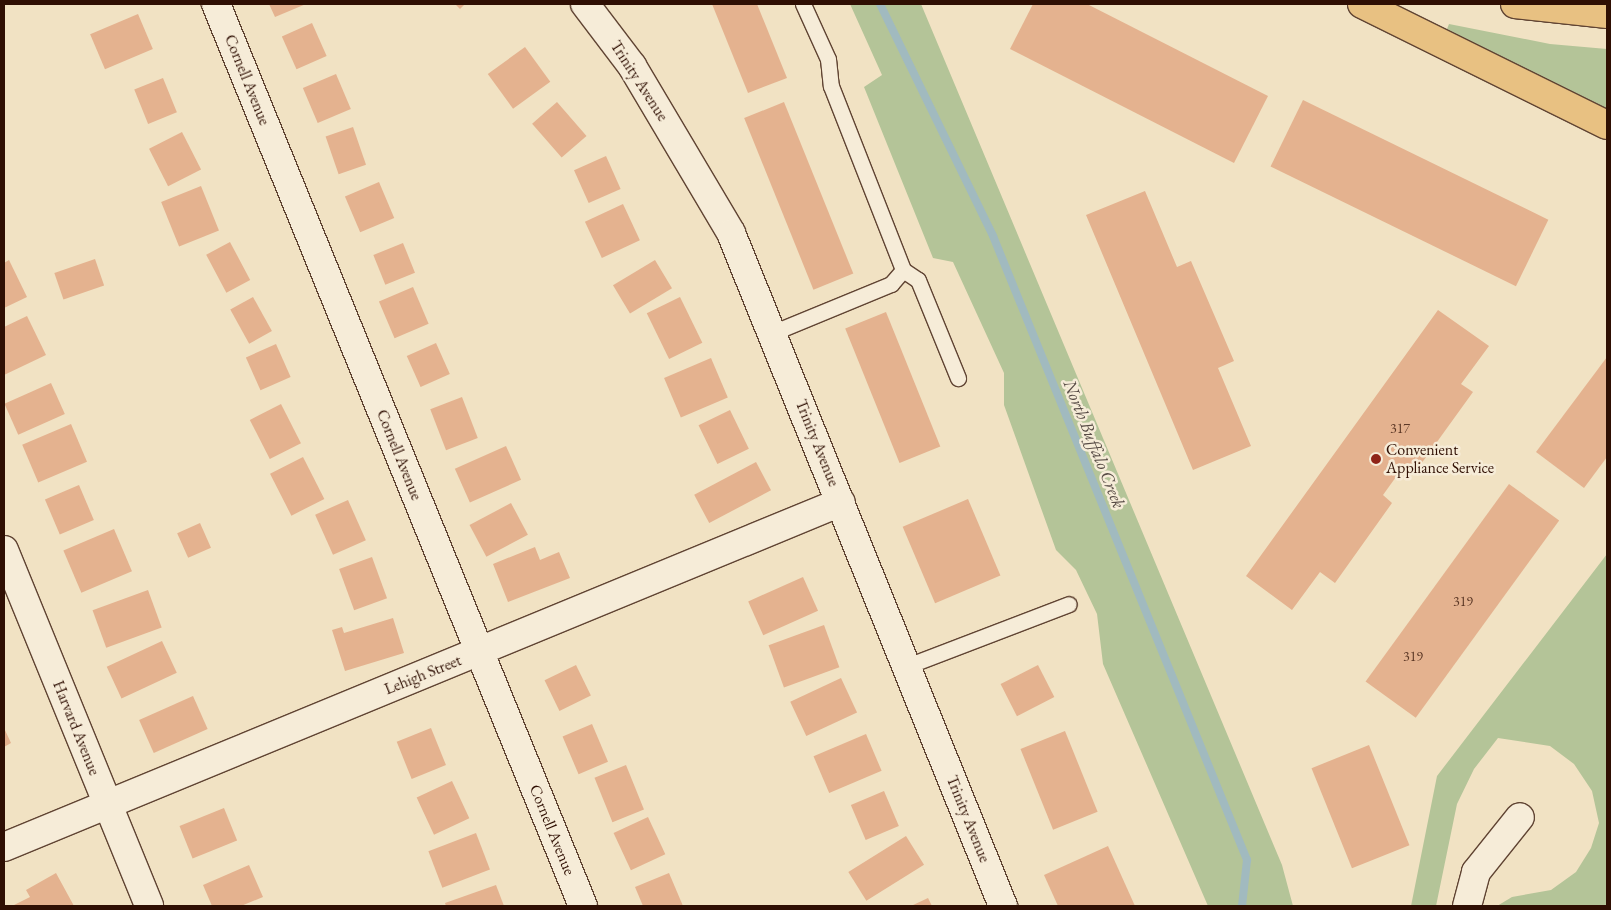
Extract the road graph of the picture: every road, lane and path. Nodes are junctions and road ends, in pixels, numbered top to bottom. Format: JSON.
{"nodes":[{"id":1,"x":216,"y":4,"type":"edge"},
{"id":2,"x":585,"y":4,"type":"edge"},
{"id":3,"x":803,"y":4,"type":"edge"},
{"id":4,"x":1362,"y":4,"type":"edge"},
{"id":5,"x":1515,"y":4,"type":"edge"},
{"id":6,"x":1607,"y":14,"type":"edge"},
{"id":7,"x":1607,"y":125,"type":"edge"},
{"id":8,"x":902,"y":270,"type":"junction"},
{"id":9,"x":772,"y":333,"type":"junction"},
{"id":10,"x":958,"y":378,"type":"dead end"},
{"id":11,"x":841,"y":502,"type":"junction"},
{"id":12,"x":4,"y":550,"type":"edge"},
{"id":13,"x":1069,"y":604,"type":"dead end"},
{"id":14,"x":480,"y":652,"type":"junction"},
{"id":15,"x":907,"y":666,"type":"junction"},
{"id":16,"x":106,"y":802,"type":"junction"},
{"id":17,"x":1520,"y":817,"type":"dead end"},
{"id":18,"x":4,"y":847,"type":"edge"},
{"id":19,"x":149,"y":906,"type":"edge"},
{"id":20,"x":583,"y":906,"type":"edge"},
{"id":21,"x":1003,"y":906,"type":"edge"},
{"id":22,"x":1467,"y":906,"type":"edge"}],
"edges":[{"from":1,"to":14,"type":"street","name":"Cornell Avenue"},
{"from":2,"to":9,"type":"street","name":"Trinity Avenue"},
{"from":3,"to":8,"type":"lane"},
{"from":4,"to":7,"type":"highway"},
{"from":5,"to":6,"type":"highway"},
{"from":8,"to":9,"type":"lane"},
{"from":8,"to":10,"type":"lane"},
{"from":9,"to":11,"type":"street","name":"Trinity Avenue"},
{"from":11,"to":14,"type":"street","name":"Lehigh Street"},
{"from":11,"to":15,"type":"street","name":"Trinity Avenue"},
{"from":12,"to":16,"type":"street","name":"Harvard Avenue"},
{"from":13,"to":15,"type":"lane"},
{"from":14,"to":16,"type":"street","name":"Lehigh Street"},
{"from":14,"to":20,"type":"street","name":"Cornell Avenue"},
{"from":15,"to":21,"type":"street","name":"Trinity Avenue"},
{"from":16,"to":18,"type":"street","name":"Lehigh Street"},
{"from":16,"to":19,"type":"street","name":"Harvard Avenue"},
{"from":17,"to":22,"type":"street"}]}
